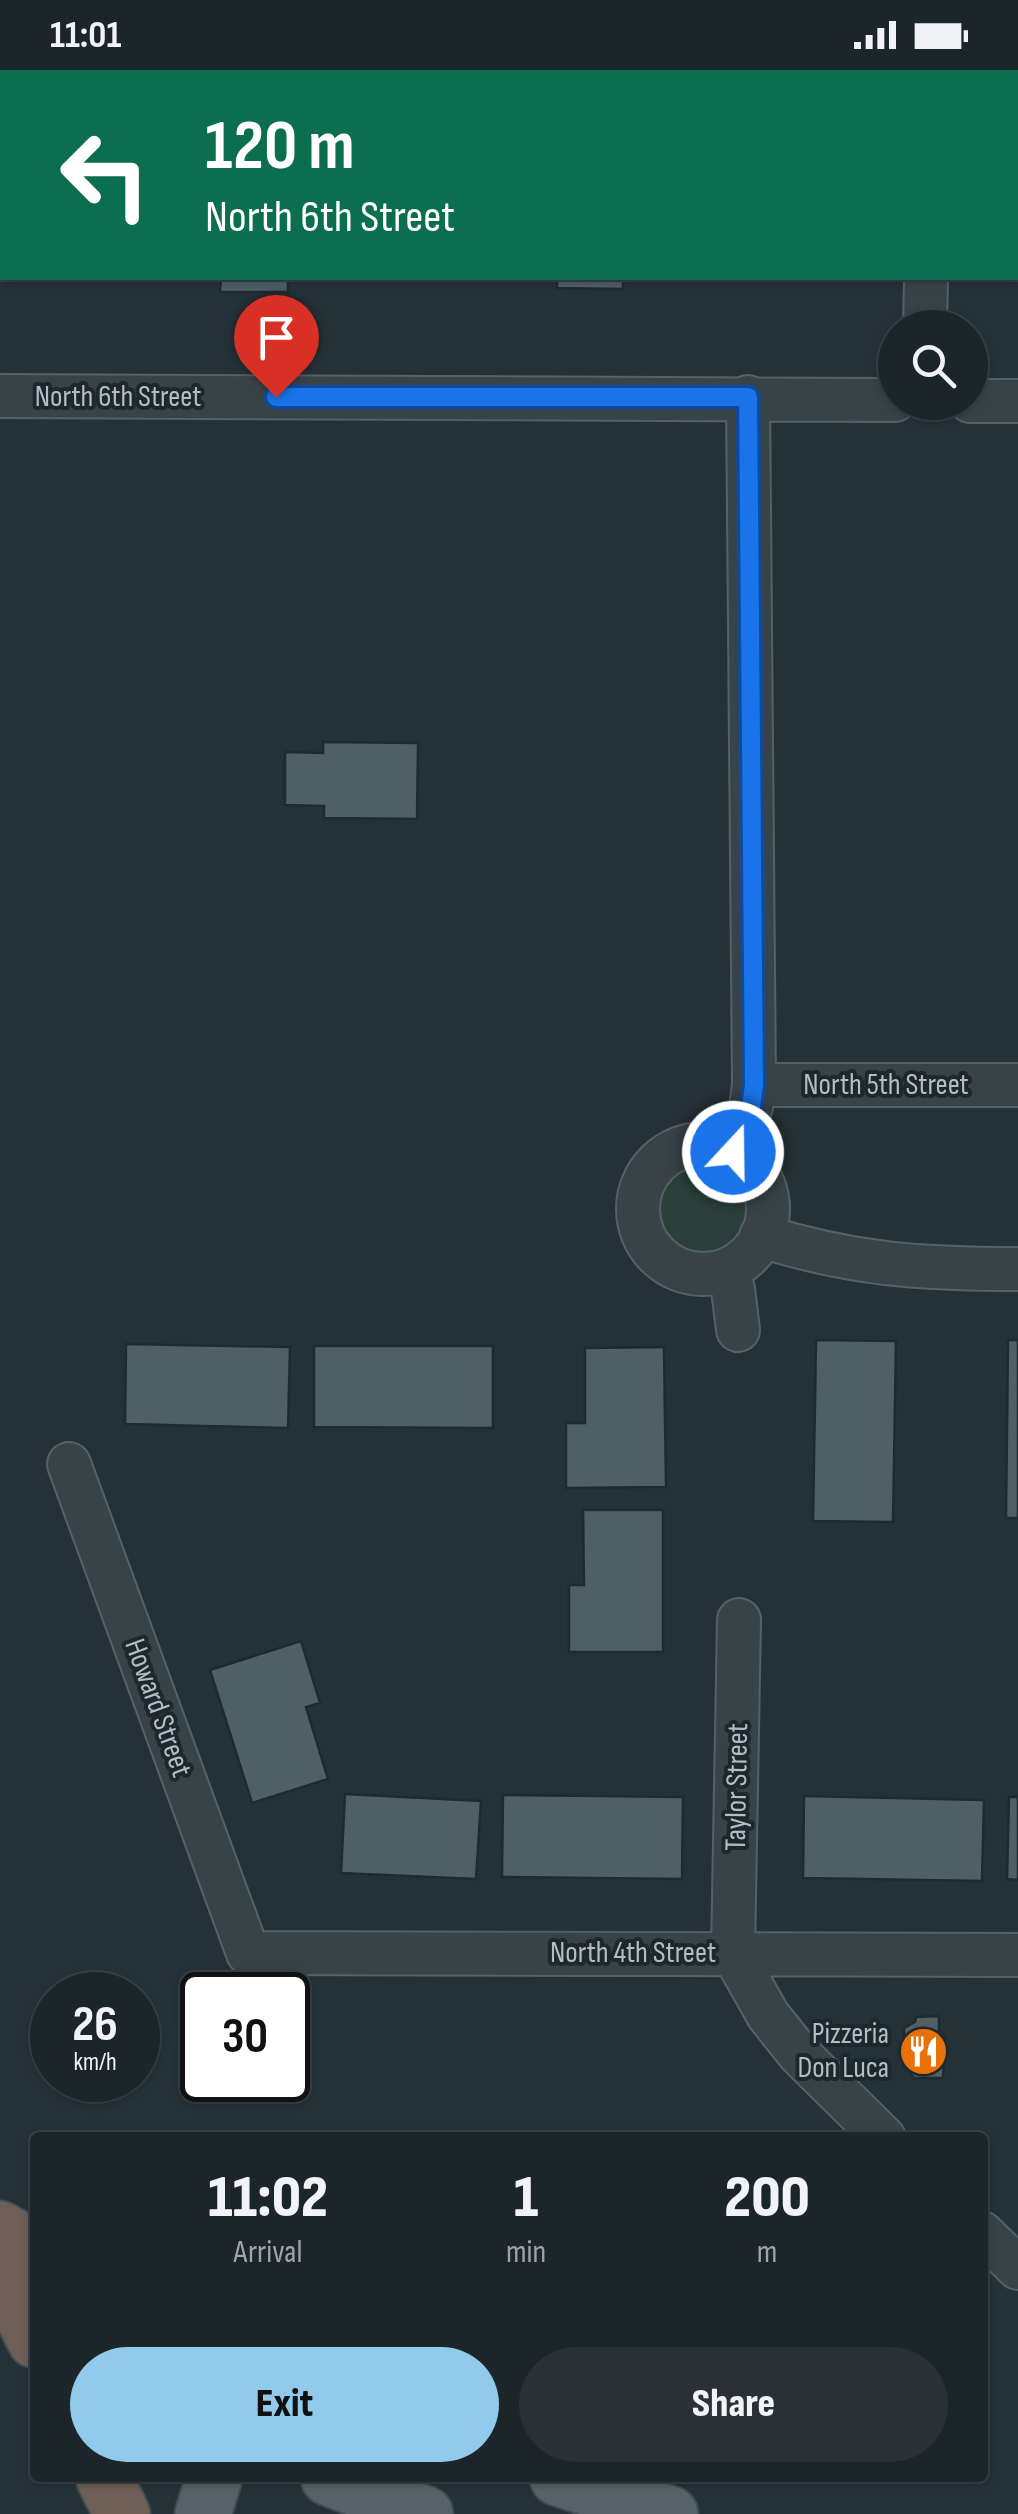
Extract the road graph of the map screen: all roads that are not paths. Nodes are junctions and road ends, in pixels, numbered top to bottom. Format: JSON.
{"nodes":[{"id":1,"x":926,"y":280,"type":"edge"},
{"id":2,"x":925,"y":310,"type":"edge"},
{"id":3,"x":0,"y":396,"type":"edge"},
{"id":4,"x":748,"y":397,"type":"junction"},
{"id":5,"x":878,"y":400,"type":"edge"},
{"id":6,"x":988,"y":401,"type":"edge"},
{"id":7,"x":1018,"y":401,"type":"edge"},
{"id":8,"x":754,"y":1085,"type":"junction"},
{"id":9,"x":1018,"y":1085,"type":"edge"},
{"id":10,"x":733,"y":1152,"type":"junction"},
{"id":11,"x":761,"y":1236,"type":"junction"},
{"id":12,"x":1018,"y":1269,"type":"edge"},
{"id":13,"x":727,"y":1270,"type":"junction"},
{"id":14,"x":738,"y":1330,"type":"dead end"},
{"id":15,"x":69,"y":1464,"type":"dead end"},
{"id":16,"x":739,"y":1620,"type":"dead end"},
{"id":17,"x":248,"y":1952,"type":"joint"},
{"id":18,"x":733,"y":1953,"type":"junction"},
{"id":19,"x":1018,"y":1955,"type":"edge"},
{"id":20,"x":878,"y":2132,"type":"edge"},
{"id":21,"x":0,"y":2229,"type":"edge"},
{"id":22,"x":988,"y":2239,"type":"edge"},
{"id":23,"x":30,"y":2246,"type":"edge"},
{"id":24,"x":1018,"y":2268,"type":"edge"},
{"id":25,"x":0,"y":2270,"type":"edge"},
{"id":26,"x":0,"y":2323,"type":"edge"},
{"id":27,"x":30,"y":2330,"type":"edge"},
{"id":28,"x":30,"y":2338,"type":"edge"},
{"id":29,"x":106,"y":2482,"type":"edge"},
{"id":30,"x":213,"y":2482,"type":"edge"},
{"id":31,"x":340,"y":2482,"type":"edge"},
{"id":32,"x":570,"y":2482,"type":"edge"},
{"id":33,"x":122,"y":2514,"type":"edge"},
{"id":34,"x":203,"y":2514,"type":"edge"},
{"id":35,"x":425,"y":2514,"type":"edge"},
{"id":36,"x":670,"y":2514,"type":"edge"}],
"edges":[{"from":1,"to":2,"type":"street"},
{"from":3,"to":4,"type":"street","name":"North 6th Street"},
{"from":4,"to":5,"type":"street","name":"North 6th Street"},
{"from":4,"to":8,"type":"street"},
{"from":6,"to":7,"type":"street"},
{"from":8,"to":9,"type":"street","name":"North 5th Street"},
{"from":8,"to":10,"type":"street"},
{"from":10,"to":11,"type":"street"},
{"from":10,"to":13,"type":"street"},
{"from":11,"to":12,"type":"street"},
{"from":11,"to":13,"type":"street"},
{"from":13,"to":14,"type":"street"},
{"from":15,"to":17,"type":"street","name":"Howard Street"},
{"from":16,"to":18,"type":"street","name":"Taylor Street"},
{"from":17,"to":18,"type":"street","name":"North 4th Street"},
{"from":18,"to":19,"type":"street","name":"North 4th Street"},
{"from":18,"to":20,"type":"street"},
{"from":21,"to":23,"type":"highway"},
{"from":22,"to":24,"type":"street"},
{"from":25,"to":27,"type":"highway"},
{"from":26,"to":28,"type":"highway"},
{"from":29,"to":33,"type":"highway"},
{"from":30,"to":34,"type":"main road"},
{"from":31,"to":35,"type":"main road"},
{"from":32,"to":36,"type":"main road"}]}
